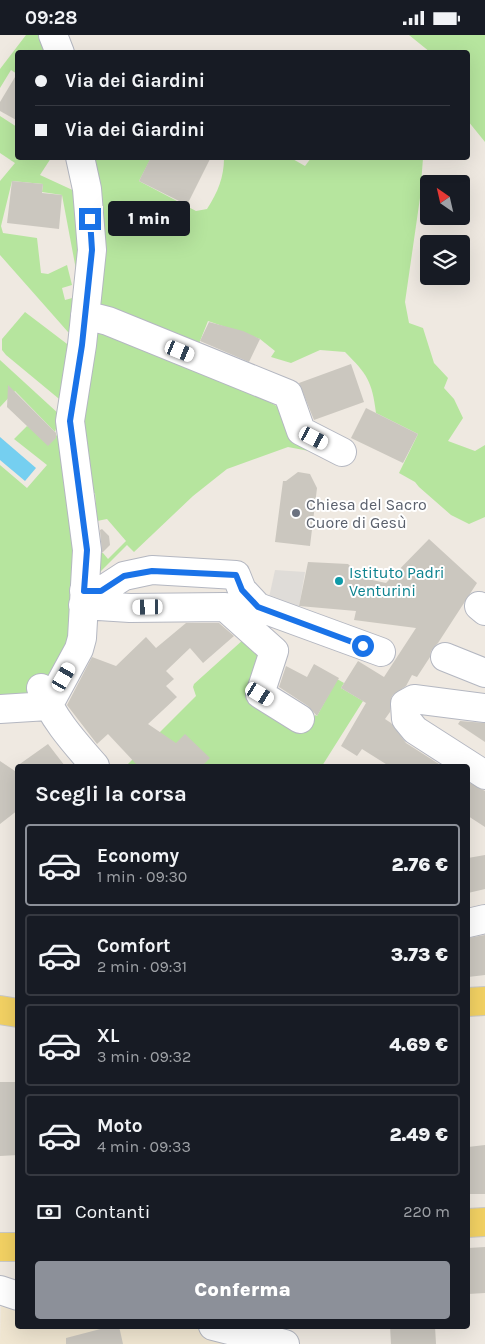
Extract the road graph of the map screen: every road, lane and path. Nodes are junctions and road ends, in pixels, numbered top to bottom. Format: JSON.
{"nodes":[{"id":1,"x":53,"y":35,"type":"edge"},
{"id":2,"x":59,"y":50,"type":"edge"},
{"id":3,"x":81,"y":160,"type":"edge"},
{"id":4,"x":85,"y":315,"type":"junction"},
{"id":5,"x":342,"y":452,"type":"dead end"},
{"id":6,"x":83,"y":598,"type":"junction"},
{"id":7,"x":381,"y":652,"type":"dead end"},
{"id":8,"x":445,"y":657,"type":"dead end"},
{"id":9,"x":485,"y":673,"type":"edge"},
{"id":10,"x":44,"y":696,"type":"junction"},
{"id":11,"x":483,"y":705,"type":"edge"},
{"id":12,"x":0,"y":709,"type":"edge"},
{"id":13,"x":300,"y":719,"type":"dead end"},
{"id":14,"x":93,"y":764,"type":"edge"},
{"id":15,"x":468,"y":764,"type":"edge"},
{"id":16,"x":470,"y":765,"type":"edge"},
{"id":17,"x":485,"y":775,"type":"edge"},
{"id":18,"x":485,"y":919,"type":"edge"},
{"id":19,"x":470,"y":923,"type":"edge"},
{"id":20,"x":485,"y":1001,"type":"edge"},
{"id":21,"x":470,"y":1003,"type":"edge"},
{"id":22,"x":0,"y":1010,"type":"edge"},
{"id":23,"x":15,"y":1012,"type":"edge"},
{"id":24,"x":485,"y":1222,"type":"edge"},
{"id":25,"x":470,"y":1223,"type":"edge"},
{"id":26,"x":0,"y":1247,"type":"edge"},
{"id":27,"x":15,"y":1247,"type":"edge"},
{"id":28,"x":0,"y":1290,"type":"edge"},
{"id":29,"x":15,"y":1295,"type":"edge"},
{"id":30,"x":225,"y":1329,"type":"edge"},
{"id":31,"x":285,"y":1344,"type":"edge"}],
"edges":[{"from":1,"to":2,"type":"street"},
{"from":3,"to":4,"type":"street"},
{"from":4,"to":5,"type":"street"},
{"from":4,"to":6,"type":"street"},
{"from":6,"to":7,"type":"street"},
{"from":6,"to":10,"type":"street"},
{"from":6,"to":13,"type":"street"},
{"from":8,"to":9,"type":"street"},
{"from":10,"to":12,"type":"street"},
{"from":10,"to":14,"type":"street"},
{"from":11,"to":15,"type":"street"},
{"from":16,"to":17,"type":"street"},
{"from":18,"to":19,"type":"street"},
{"from":20,"to":21,"type":"main road"},
{"from":22,"to":23,"type":"main road"},
{"from":24,"to":25,"type":"main road"},
{"from":26,"to":27,"type":"main road"},
{"from":28,"to":29,"type":"street"},
{"from":30,"to":31,"type":"street"}]}
